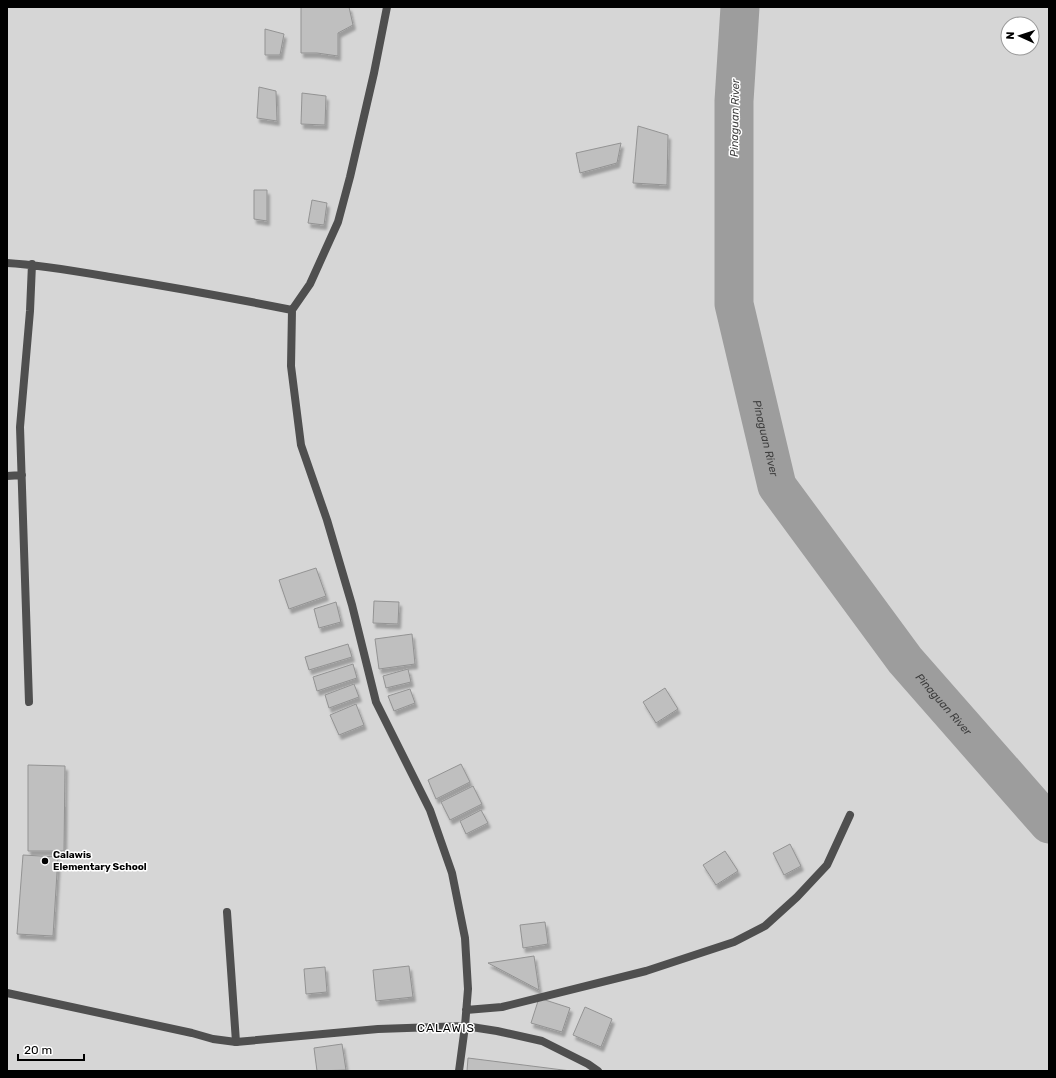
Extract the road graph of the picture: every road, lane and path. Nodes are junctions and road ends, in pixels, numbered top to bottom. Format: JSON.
{"nodes":[{"id":1,"x":387,"y":7,"type":"edge"},
{"id":2,"x":7,"y":263,"type":"edge"},
{"id":3,"x":32,"y":264,"type":"junction"},
{"id":4,"x":292,"y":310,"type":"junction"},
{"id":5,"x":22,"y":475,"type":"junction"},
{"id":6,"x":7,"y":476,"type":"edge"},
{"id":7,"x":29,"y":702,"type":"dead end"},
{"id":8,"x":850,"y":814,"type":"dead end"},
{"id":9,"x":228,"y":912,"type":"dead end"},
{"id":10,"x":7,"y":992,"type":"edge"},
{"id":11,"x":466,"y":1010,"type":"junction"},
{"id":12,"x":465,"y":1026,"type":"junction"},
{"id":13,"x":236,"y":1042,"type":"junction"},
{"id":14,"x":459,"y":1071,"type":"edge"},
{"id":15,"x":598,"y":1071,"type":"edge"}],
"edges":[{"from":1,"to":4,"type":"street"},
{"from":2,"to":3,"type":"street"},
{"from":3,"to":4,"type":"street"},
{"from":3,"to":5,"type":"street"},
{"from":4,"to":11,"type":"street"},
{"from":5,"to":6,"type":"street"},
{"from":5,"to":7,"type":"street"},
{"from":8,"to":11,"type":"street"},
{"from":9,"to":13,"type":"street"},
{"from":10,"to":13,"type":"street"},
{"from":11,"to":12,"type":"street"},
{"from":12,"to":13,"type":"street"},
{"from":12,"to":14,"type":"street"},
{"from":12,"to":15,"type":"street"}]}
